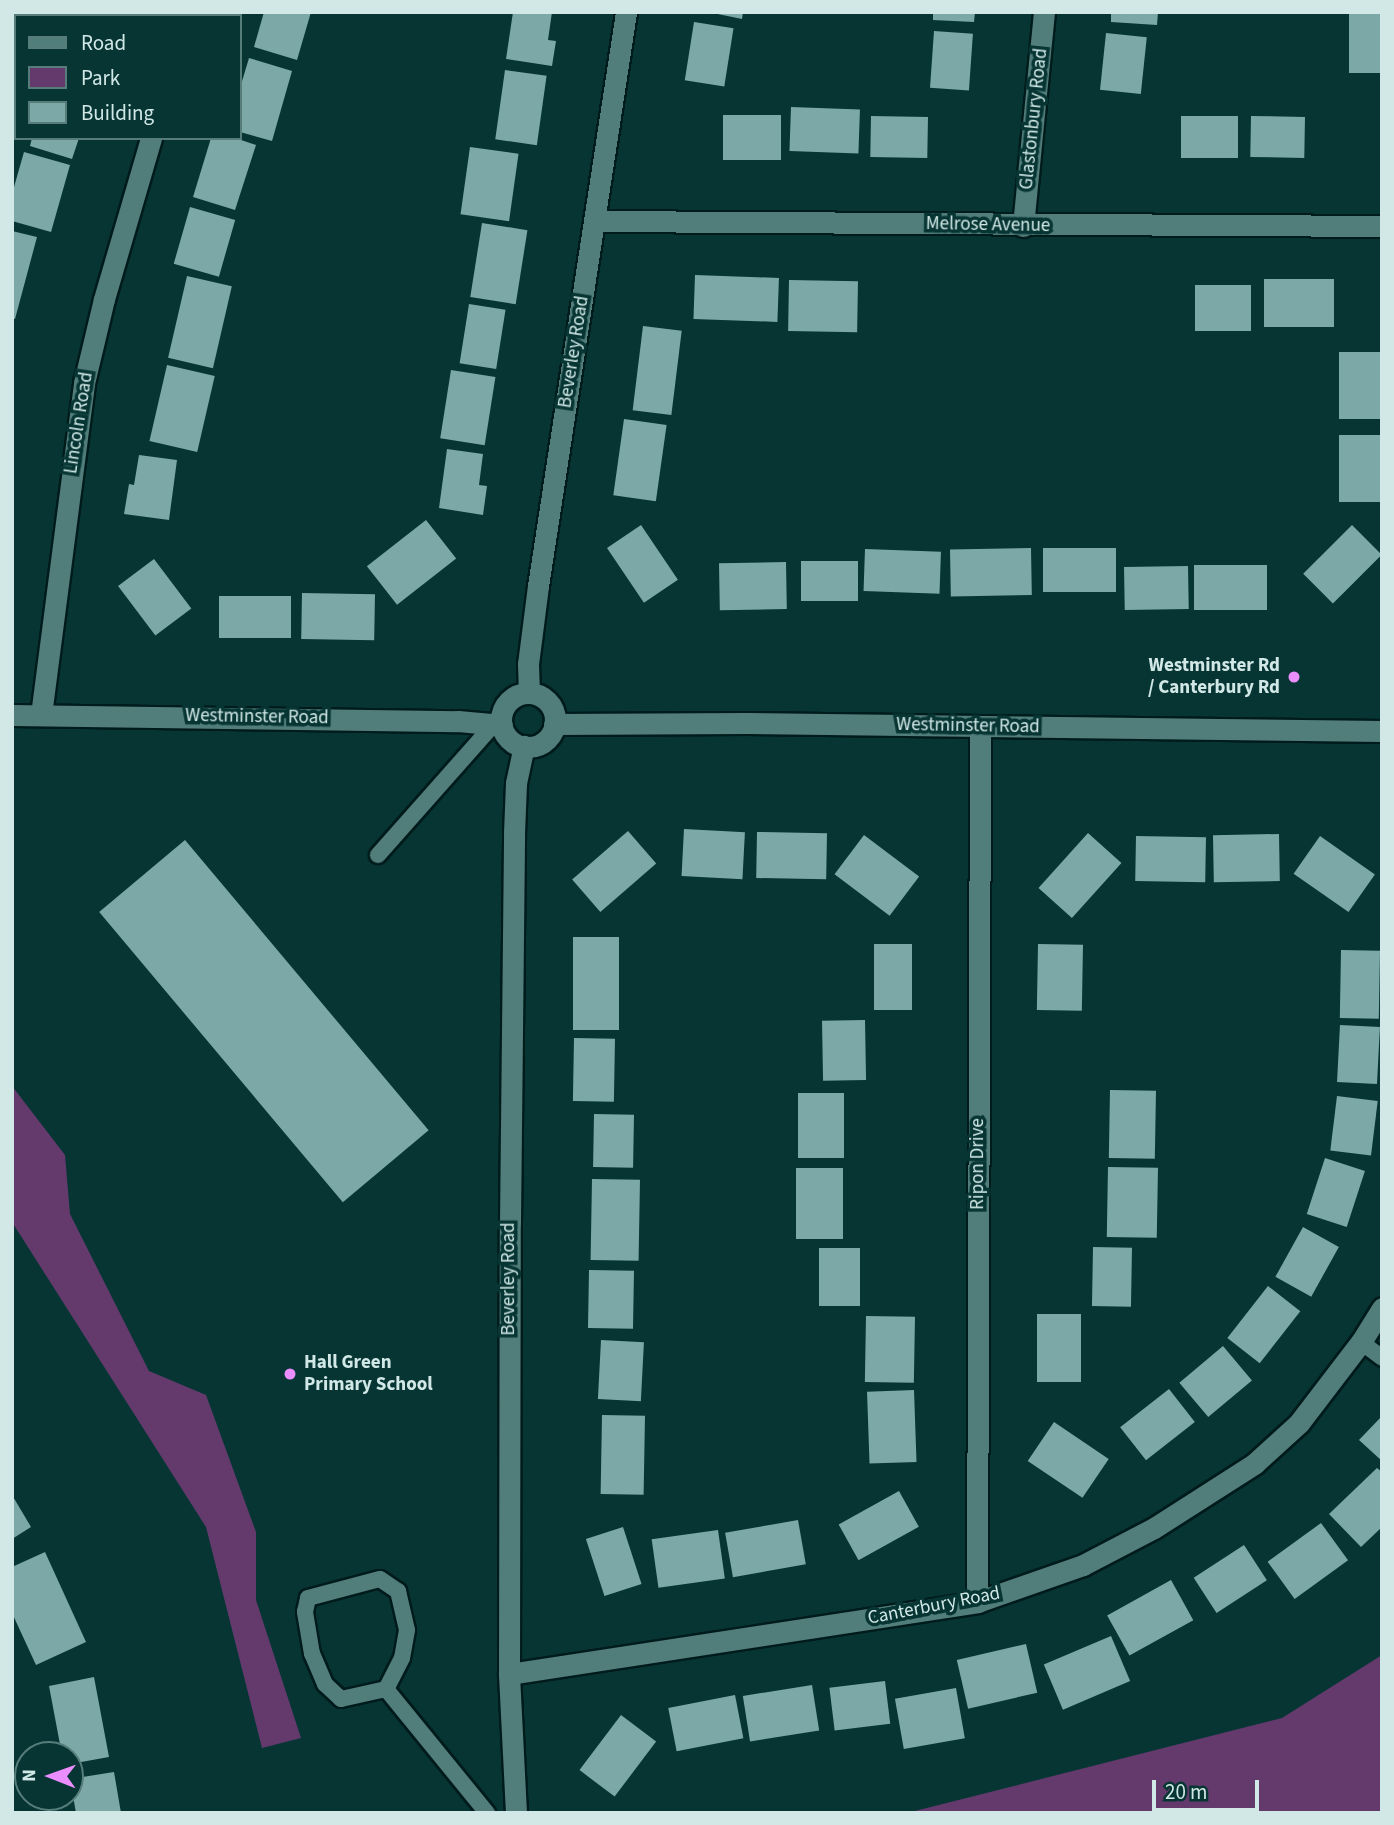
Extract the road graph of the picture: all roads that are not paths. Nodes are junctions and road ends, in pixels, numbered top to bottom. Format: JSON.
{"nodes":[{"id":1,"x":626,"y":12,"type":"edge"},
{"id":2,"x":1044,"y":12,"type":"edge"},
{"id":3,"x":149,"y":140,"type":"edge"},
{"id":4,"x":594,"y":221,"type":"junction"},
{"id":5,"x":1023,"y":226,"type":"junction"},
{"id":6,"x":1382,"y":226,"type":"edge"},
{"id":7,"x":529,"y":693,"type":"junction"},
{"id":8,"x":12,"y":715,"type":"edge"},
{"id":9,"x":41,"y":715,"type":"junction"},
{"id":10,"x":554,"y":724,"type":"junction"},
{"id":11,"x":498,"y":725,"type":"junction"},
{"id":12,"x":980,"y":726,"type":"junction"},
{"id":13,"x":1382,"y":731,"type":"edge"},
{"id":14,"x":524,"y":746,"type":"junction"},
{"id":15,"x":378,"y":855,"type":"dead end"},
{"id":16,"x":1382,"y":1308,"type":"edge"},
{"id":17,"x":1361,"y":1342,"type":"junction"},
{"id":18,"x":1382,"y":1358,"type":"edge"},
{"id":19,"x":977,"y":1602,"type":"junction"},
{"id":20,"x":509,"y":1674,"type":"junction"},
{"id":21,"x":386,"y":1689,"type":"junction"},
{"id":22,"x":487,"y":1813,"type":"edge"},
{"id":23,"x":516,"y":1813,"type":"edge"}],
"edges":[{"from":1,"to":4,"type":"street","name":"Beverley Road"},
{"from":2,"to":5,"type":"street","name":"Glastonbury Road"},
{"from":3,"to":9,"type":"street","name":"Lincoln Road"},
{"from":4,"to":5,"type":"street","name":"Melrose Avenue"},
{"from":4,"to":7,"type":"street","name":"Beverley Road"},
{"from":5,"to":6,"type":"street","name":"Melrose Avenue"},
{"from":7,"to":10,"type":"street"},
{"from":7,"to":11,"type":"street"},
{"from":8,"to":9,"type":"street","name":"Westminster Road"},
{"from":9,"to":11,"type":"street","name":"Westminster Road"},
{"from":10,"to":12,"type":"street","name":"Westminster Road"},
{"from":10,"to":14,"type":"street"},
{"from":11,"to":14,"type":"street"},
{"from":11,"to":15,"type":"lane"},
{"from":12,"to":13,"type":"street","name":"Westminster Road"},
{"from":12,"to":19,"type":"street","name":"Ripon Drive"},
{"from":14,"to":20,"type":"street","name":"Beverley Road"},
{"from":16,"to":17,"type":"street","name":"Canterbury Road"},
{"from":17,"to":18,"type":"lane"},
{"from":17,"to":19,"type":"street","name":"Canterbury Road"},
{"from":19,"to":20,"type":"street","name":"Canterbury Road"},
{"from":20,"to":23,"type":"street","name":"Beverley Road"},
{"from":21,"to":21,"type":"lane"},
{"from":21,"to":22,"type":"lane"}]}
